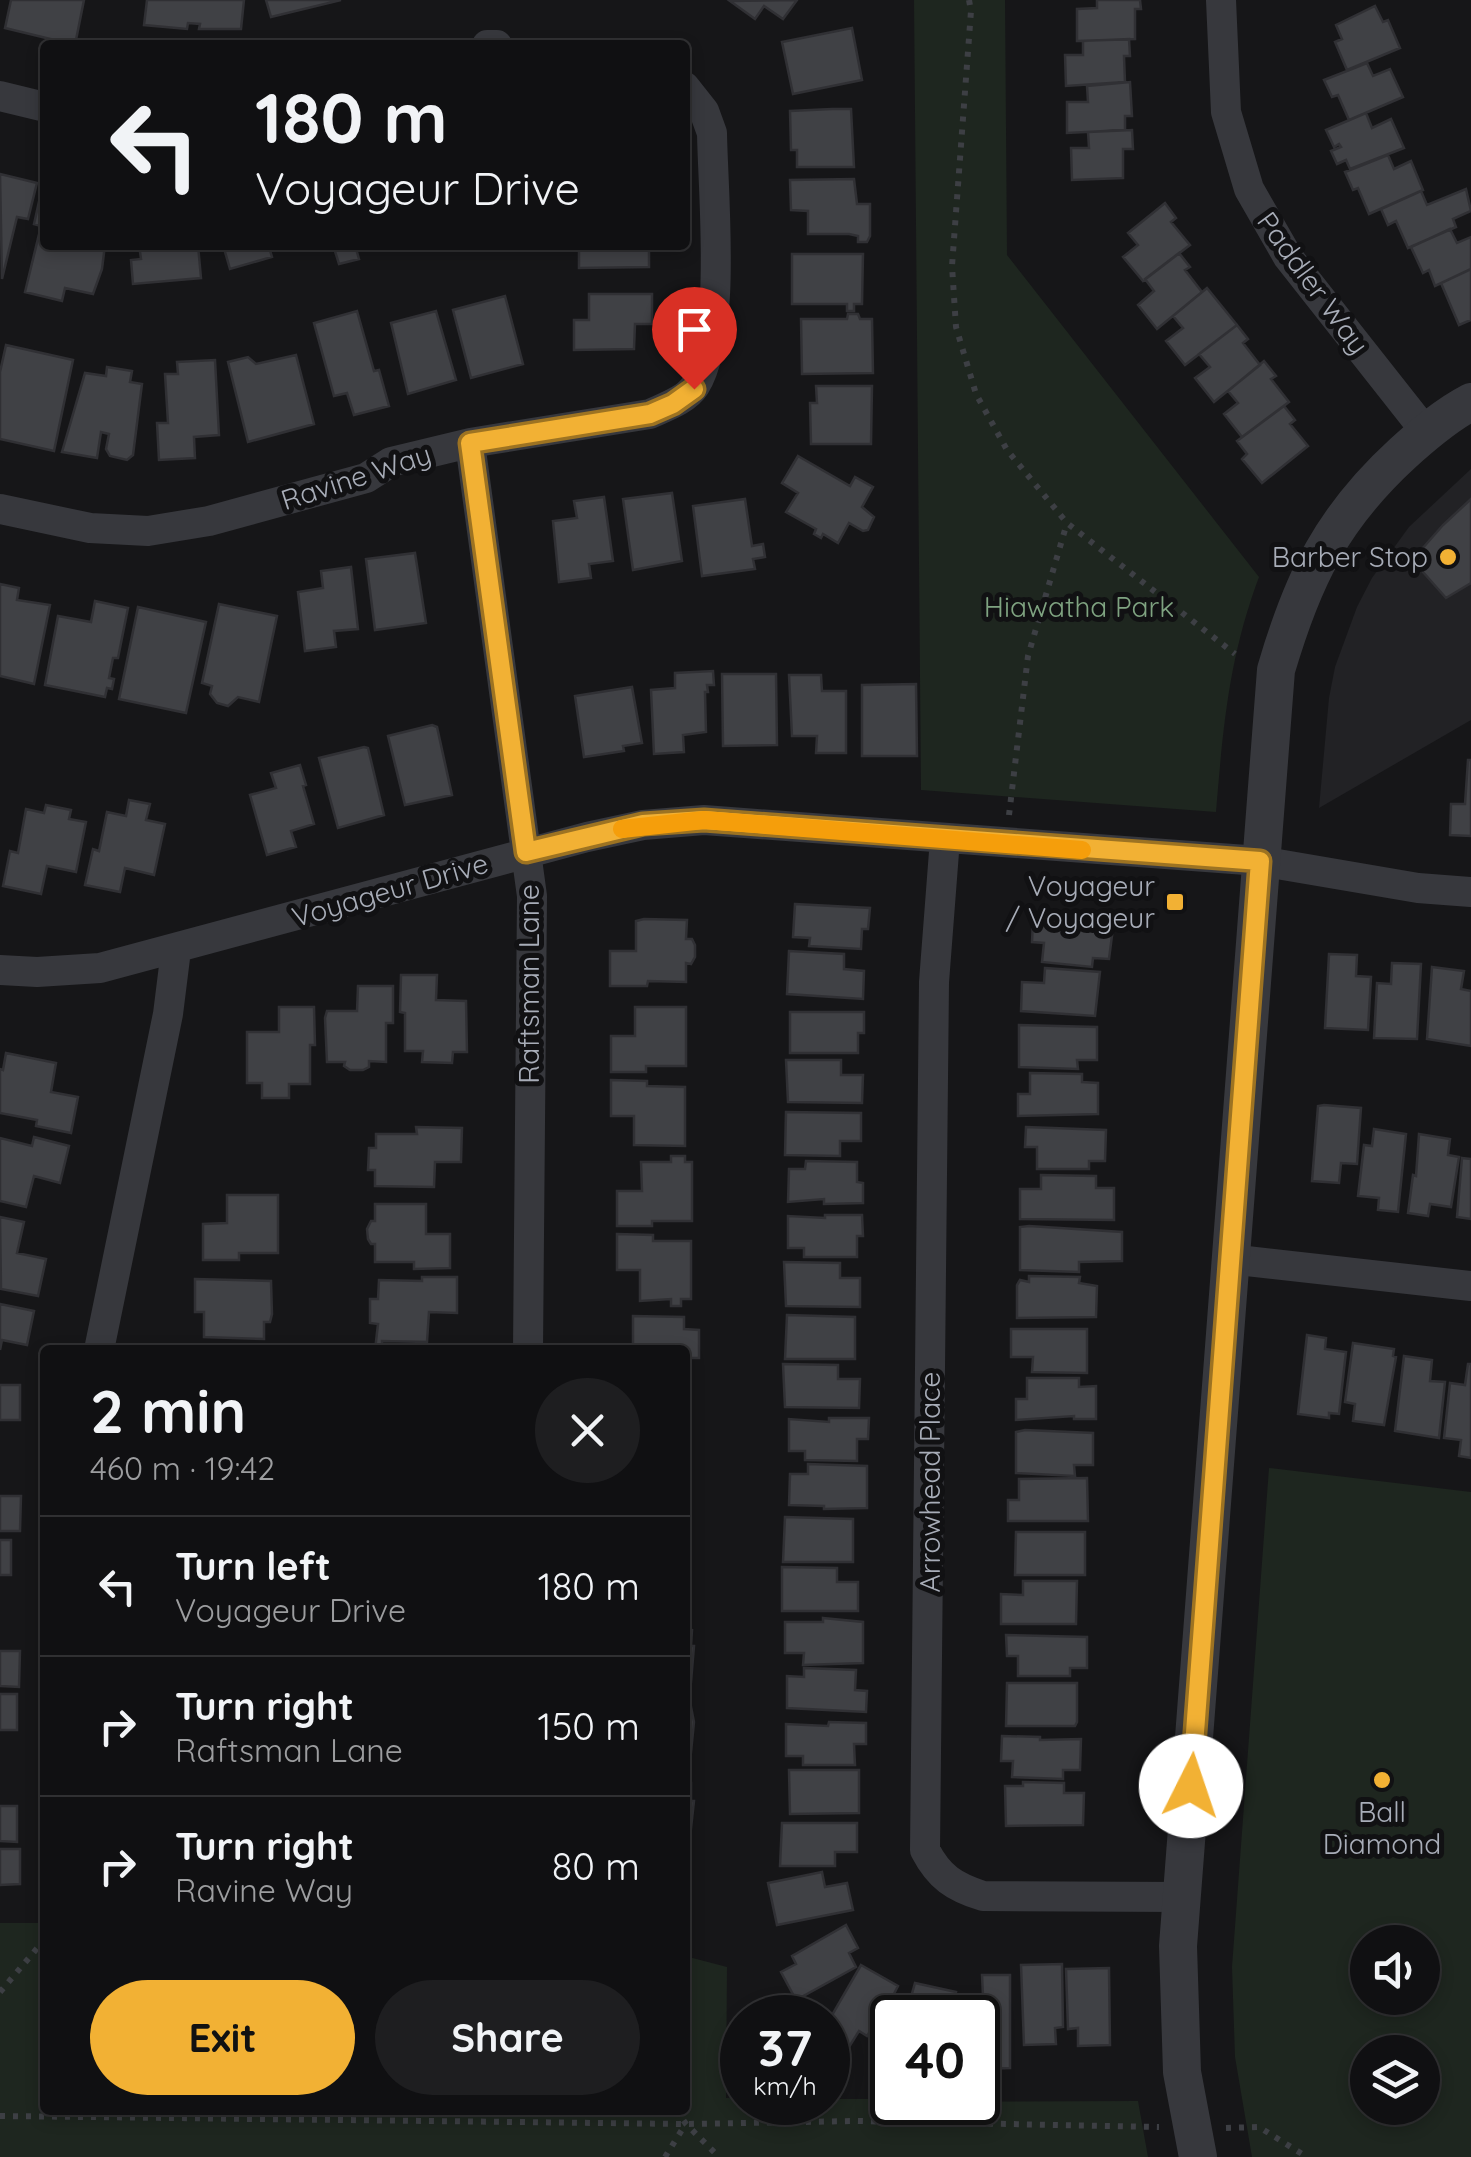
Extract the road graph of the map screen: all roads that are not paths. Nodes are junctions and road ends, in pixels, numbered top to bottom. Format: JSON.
{"nodes":[{"id":1,"x":1221,"y":0,"type":"edge"},
{"id":2,"x":690,"y":93,"type":"edge"},
{"id":3,"x":0,"y":96,"type":"edge"},
{"id":4,"x":40,"y":106,"type":"edge"},
{"id":5,"x":1471,"y":402,"type":"edge"},
{"id":6,"x":1426,"y":432,"type":"junction"},
{"id":7,"x":470,"y":443,"type":"junction"},
{"id":8,"x":0,"y":508,"type":"edge"},
{"id":9,"x":945,"y":839,"type":"junction"},
{"id":10,"x":526,"y":852,"type":"junction"},
{"id":11,"x":1260,"y":861,"type":"junction"},
{"id":12,"x":1471,"y":892,"type":"edge"},
{"id":13,"x":176,"y":950,"type":"junction"},
{"id":14,"x":0,"y":970,"type":"edge"},
{"id":15,"x":1229,"y":1259,"type":"junction"},
{"id":16,"x":1471,"y":1286,"type":"edge"},
{"id":17,"x":100,"y":1345,"type":"edge"},
{"id":18,"x":528,"y":1345,"type":"edge"},
{"id":19,"x":1182,"y":1897,"type":"junction"},
{"id":20,"x":1195,"y":2143,"type":"edge"}],
"edges":[{"from":1,"to":6,"type":"street","name":"Paddler Way"},
{"from":2,"to":7,"type":"street","name":"Ravine Way"},
{"from":3,"to":4,"type":"street"},
{"from":5,"to":6,"type":"street"},
{"from":6,"to":11,"type":"street"},
{"from":7,"to":8,"type":"street","name":"Ravine Way"},
{"from":7,"to":10,"type":"street","name":"Raftsman Lane"},
{"from":9,"to":10,"type":"street","name":"Voyageur Drive"},
{"from":9,"to":11,"type":"street","name":"Voyageur Drive"},
{"from":9,"to":19,"type":"street","name":"Arrowhead Place"},
{"from":10,"to":13,"type":"street","name":"Voyageur Drive"},
{"from":10,"to":18,"type":"street","name":"Raftsman Lane"},
{"from":11,"to":12,"type":"street","name":"Voyageur Drive"},
{"from":11,"to":15,"type":"street"},
{"from":13,"to":14,"type":"street","name":"Voyageur Drive"},
{"from":13,"to":17,"type":"street"},
{"from":15,"to":16,"type":"street"},
{"from":15,"to":19,"type":"street"},
{"from":19,"to":20,"type":"street"}]}
